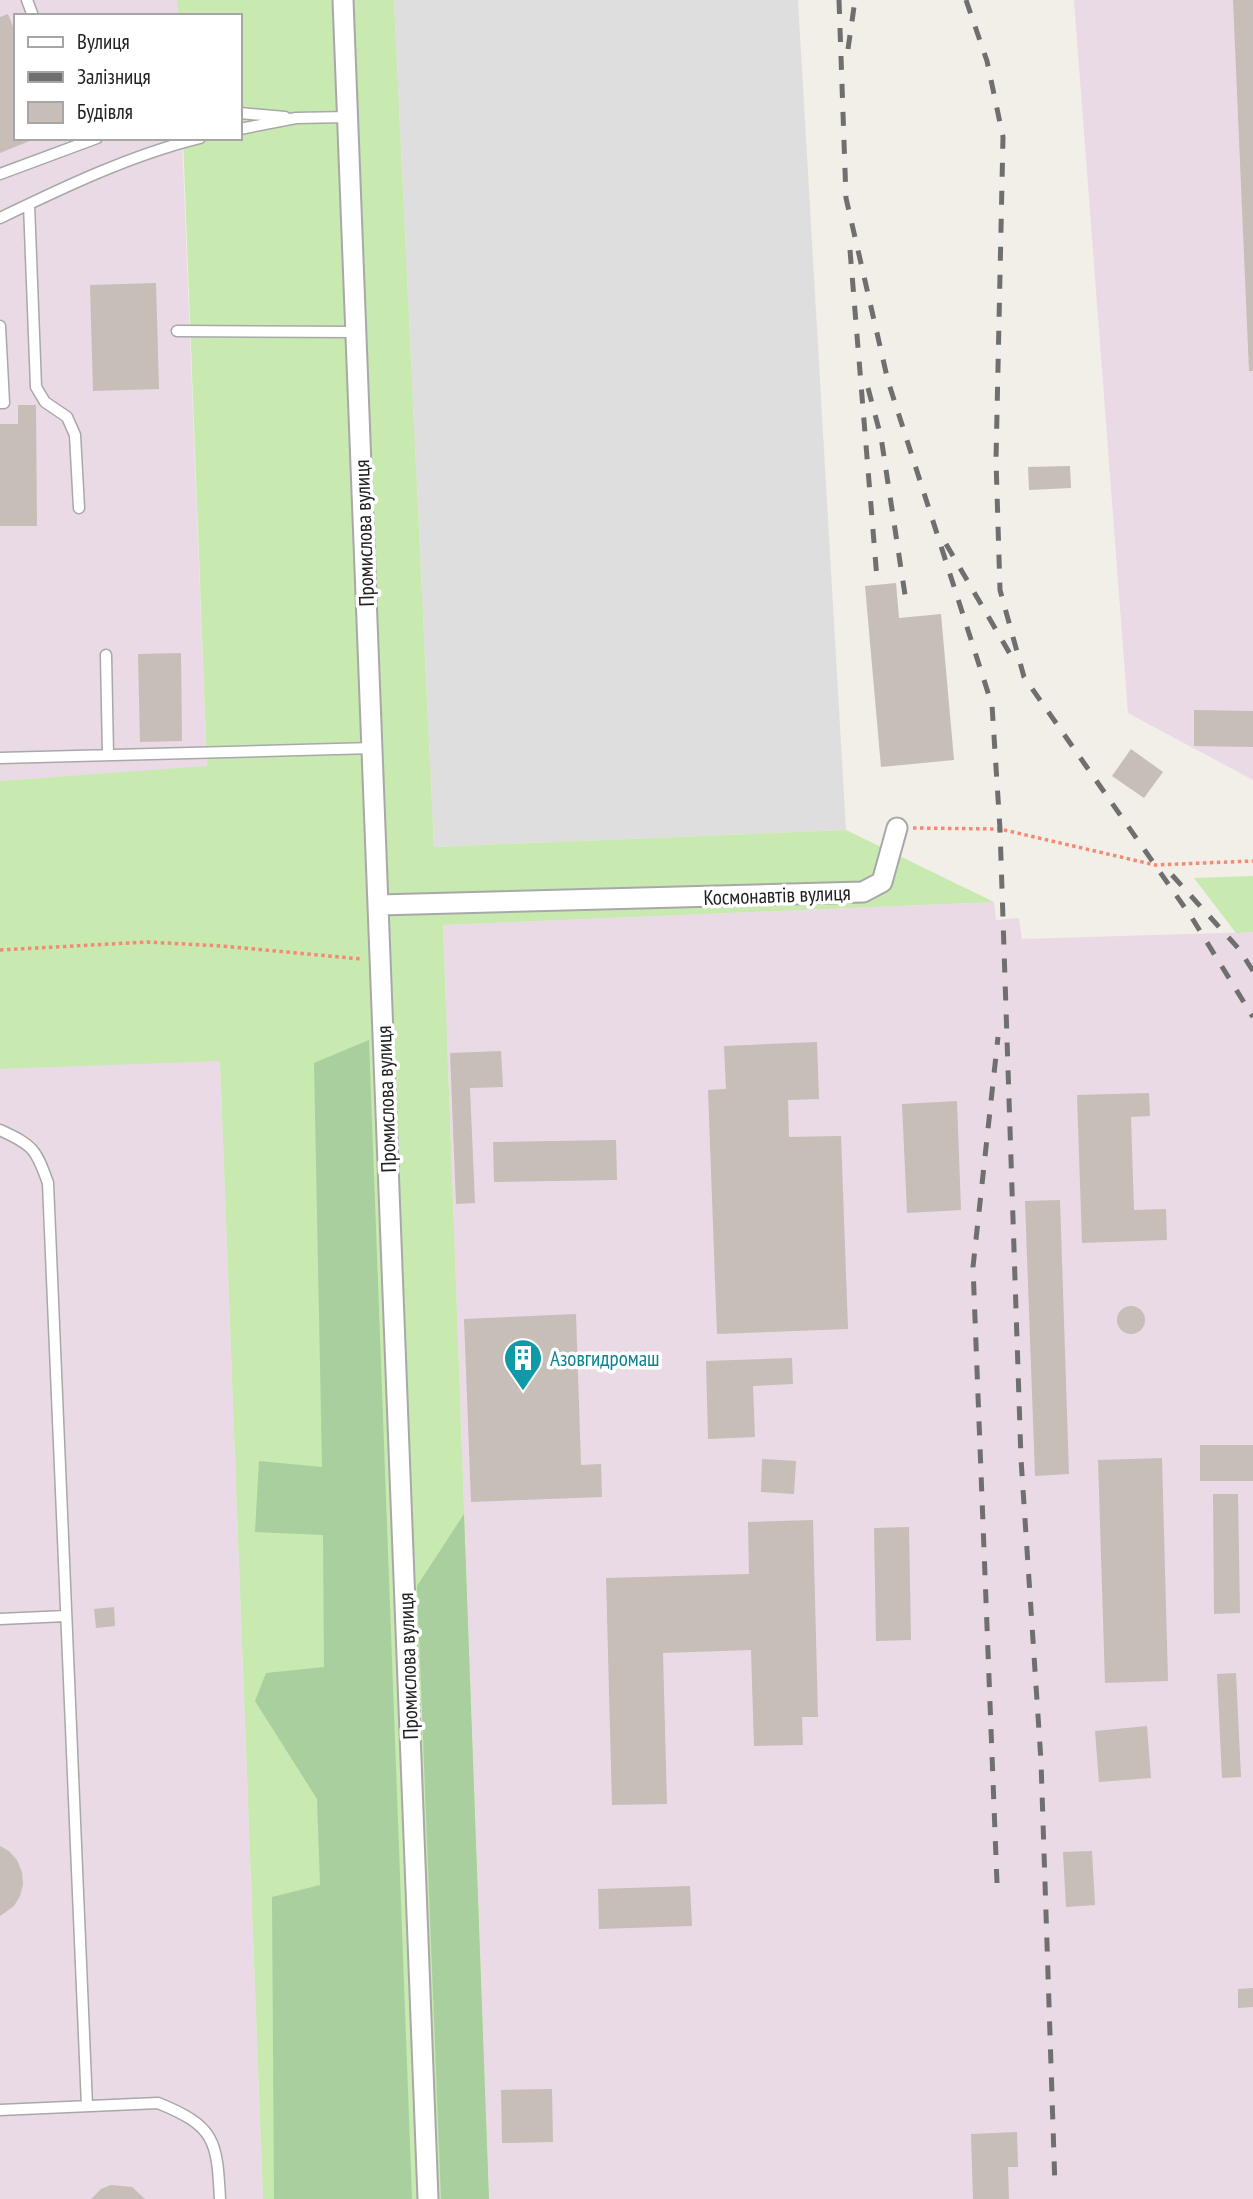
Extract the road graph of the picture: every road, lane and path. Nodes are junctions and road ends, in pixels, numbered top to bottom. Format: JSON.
{"nodes":[{"id":1,"x":343,"y":0,"type":"edge"},
{"id":2,"x":242,"y":113,"type":"edge"},
{"id":3,"x":348,"y":117,"type":"junction"},
{"id":4,"x":296,"y":118,"type":"junction"},
{"id":5,"x":242,"y":129,"type":"edge"},
{"id":6,"x":92,"y":140,"type":"edge"},
{"id":7,"x":192,"y":140,"type":"edge"},
{"id":8,"x":0,"y":174,"type":"edge"},
{"id":9,"x":29,"y":204,"type":"junction"},
{"id":10,"x":0,"y":218,"type":"edge"},
{"id":11,"x":0,"y":326,"type":"edge"},
{"id":12,"x":177,"y":331,"type":"dead end"},
{"id":13,"x":356,"y":332,"type":"junction"},
{"id":14,"x":0,"y":403,"type":"edge"},
{"id":15,"x":79,"y":508,"type":"dead end"},
{"id":16,"x":106,"y":655,"type":"dead end"},
{"id":17,"x":373,"y":748,"type":"junction"},
{"id":18,"x":108,"y":755,"type":"junction"},
{"id":19,"x":0,"y":758,"type":"edge"},
{"id":20,"x":897,"y":828,"type":"joint"},
{"id":21,"x":1253,"y":861,"type":"edge"},
{"id":22,"x":379,"y":905,"type":"junction"},
{"id":23,"x":0,"y":950,"type":"edge"},
{"id":24,"x":381,"y":962,"type":"junction"},
{"id":25,"x":0,"y":1130,"type":"edge"},
{"id":26,"x":66,"y":1616,"type":"junction"},
{"id":27,"x":0,"y":1619,"type":"edge"},
{"id":28,"x":86,"y":2106,"type":"junction"},
{"id":29,"x":0,"y":2110,"type":"edge"},
{"id":30,"x":220,"y":2199,"type":"edge"},
{"id":31,"x":428,"y":2199,"type":"edge"}],
"edges":[{"from":1,"to":3,"type":"street","name":"Промислова вулиця"},
{"from":2,"to":4,"type":"lane"},
{"from":3,"to":4,"type":"lane"},
{"from":3,"to":13,"type":"street","name":"Промислова вулиця"},
{"from":4,"to":5,"type":"lane"},
{"from":6,"to":8,"type":"lane"},
{"from":7,"to":9,"type":"lane"},
{"from":9,"to":10,"type":"lane"},
{"from":9,"to":15,"type":"lane"},
{"from":11,"to":14,"type":"lane"},
{"from":12,"to":13,"type":"lane"},
{"from":13,"to":17,"type":"street","name":"Промислова вулиця"},
{"from":16,"to":18,"type":"lane"},
{"from":17,"to":18,"type":"lane"},
{"from":17,"to":22,"type":"street","name":"Промислова вулиця"},
{"from":18,"to":19,"type":"lane"},
{"from":20,"to":21,"type":"path"},
{"from":20,"to":22,"type":"street","name":"Космонавтів вулиця"},
{"from":22,"to":24,"type":"street","name":"Промислова вулиця"},
{"from":23,"to":24,"type":"path"},
{"from":24,"to":31,"type":"street","name":"Промислова вулиця"},
{"from":25,"to":26,"type":"lane"},
{"from":26,"to":27,"type":"lane"},
{"from":26,"to":28,"type":"lane"},
{"from":28,"to":29,"type":"lane"},
{"from":28,"to":30,"type":"lane"}]}
